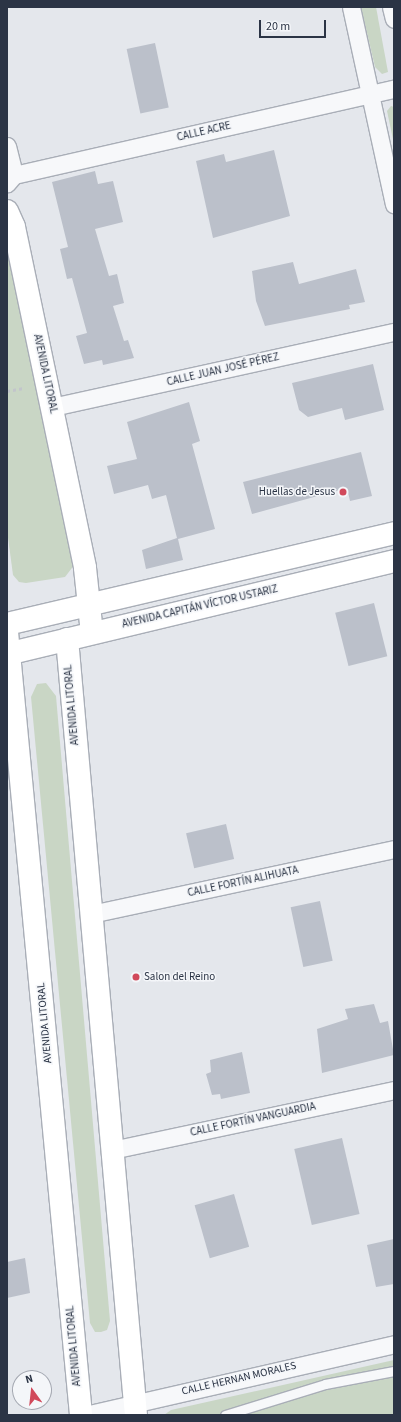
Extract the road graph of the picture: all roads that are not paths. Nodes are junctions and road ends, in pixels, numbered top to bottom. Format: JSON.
{"nodes":[{"id":1,"x":351,"y":7,"type":"edge"},
{"id":2,"x":391,"y":7,"type":"edge"},
{"id":3,"x":394,"y":19,"type":"edge"},
{"id":4,"x":394,"y":89,"type":"edge"},
{"id":5,"x":370,"y":94,"type":"junction"},
{"id":6,"x":7,"y":146,"type":"edge"},
{"id":7,"x":10,"y":179,"type":"edge"},
{"id":8,"x":394,"y":204,"type":"edge"},
{"id":9,"x":7,"y":211,"type":"edge"},
{"id":10,"x":394,"y":332,"type":"edge"},
{"id":11,"x":52,"y":407,"type":"junction"},
{"id":12,"x":394,"y":533,"type":"edge"},
{"id":13,"x":394,"y":561,"type":"edge"},
{"id":14,"x":89,"y":605,"type":"junction"},
{"id":15,"x":7,"y":624,"type":"edge"},
{"id":16,"x":7,"y":632,"type":"edge"},
{"id":17,"x":92,"y":633,"type":"junction"},
{"id":18,"x":67,"y":639,"type":"junction"},
{"id":19,"x":8,"y":654,"type":"edge"},
{"id":20,"x":394,"y":849,"type":"edge"},
{"id":21,"x":91,"y":914,"type":"junction"},
{"id":22,"x":394,"y":1090,"type":"edge"},
{"id":23,"x":112,"y":1150,"type":"junction"},
{"id":24,"x":394,"y":1344,"type":"edge"},
{"id":25,"x":394,"y":1371,"type":"edge"},
{"id":26,"x":136,"y":1409,"type":"edge"},
{"id":27,"x":81,"y":1415,"type":"edge"},
{"id":28,"x":85,"y":1415,"type":"edge"},
{"id":29,"x":226,"y":1415,"type":"edge"}],
"edges":[{"from":1,"to":5,"type":"street"},
{"from":2,"to":3,"type":"street"},
{"from":4,"to":5,"type":"street","name":"CALLE ACRE"},
{"from":5,"to":7,"type":"street","name":"CALLE ACRE"},
{"from":5,"to":8,"type":"street"},
{"from":6,"to":7,"type":"street"},
{"from":9,"to":11,"type":"main road","name":"AVENIDA LITORAL"},
{"from":10,"to":11,"type":"street","name":"CALLE JUAN JOSÉ PÉREZ"},
{"from":11,"to":14,"type":"main road","name":"AVENIDA LITORAL"},
{"from":12,"to":14,"type":"main road"},
{"from":13,"to":17,"type":"main road","name":"AVENIDA CAPITÁN VÍCTOR USTARIZ"},
{"from":14,"to":15,"type":"main road"},
{"from":14,"to":17,"type":"main road","name":"AVENIDA LITORAL"},
{"from":16,"to":19,"type":"main road","name":"AVENIDA LITORAL"},
{"from":17,"to":18,"type":"main road","name":"AVENIDA CAPITÁN VÍCTOR USTARIZ"},
{"from":18,"to":19,"type":"main road","name":"AVENIDA CAPITÁN VÍCTOR USTARIZ"},
{"from":18,"to":21,"type":"main road","name":"AVENIDA LITORAL"},
{"from":19,"to":27,"type":"main road","name":"AVENIDA LITORAL"},
{"from":20,"to":21,"type":"street","name":"CALLE FORTÍN ALIHUATA"},
{"from":21,"to":23,"type":"main road","name":"AVENIDA LITORAL"},
{"from":22,"to":23,"type":"street","name":"CALLE FORTÍN VANGUARDIA"},
{"from":23,"to":26,"type":"main road","name":"AVENIDA LITORAL"},
{"from":24,"to":26,"type":"street","name":"CALLE HERNAN MORALES"},
{"from":25,"to":29,"type":"lane"},
{"from":26,"to":28,"type":"street","name":"CALLE HERNAN MORALES"}]}
